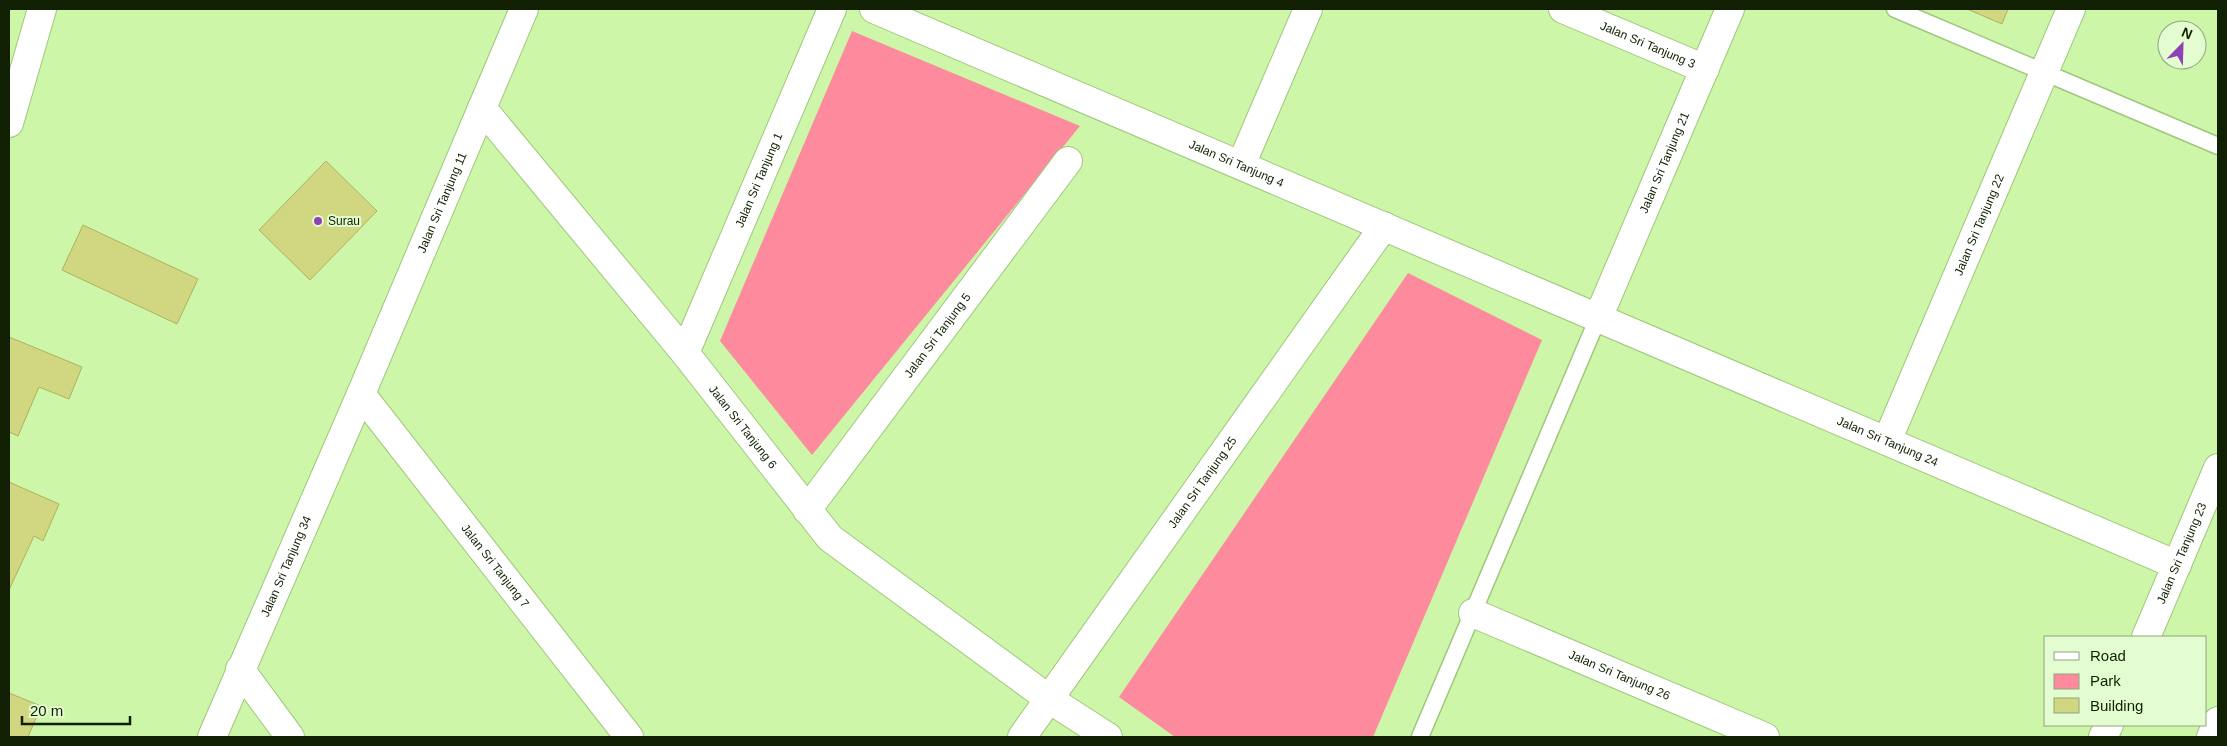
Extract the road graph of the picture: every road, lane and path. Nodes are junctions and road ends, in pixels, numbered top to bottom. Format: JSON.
{"nodes":[{"id":1,"x":42,"y":9,"type":"edge"},
{"id":2,"x":524,"y":9,"type":"edge"},
{"id":3,"x":832,"y":9,"type":"edge"},
{"id":4,"x":874,"y":9,"type":"edge"},
{"id":5,"x":1308,"y":9,"type":"edge"},
{"id":6,"x":1563,"y":9,"type":"edge"},
{"id":7,"x":1730,"y":9,"type":"edge"},
{"id":8,"x":1895,"y":9,"type":"edge"},
{"id":9,"x":2071,"y":9,"type":"edge"},
{"id":10,"x":1705,"y":69,"type":"junction"},
{"id":11,"x":2044,"y":72,"type":"junction"},
{"id":12,"x":482,"y":108,"type":"junction"},
{"id":13,"x":9,"y":123,"type":"edge"},
{"id":14,"x":2218,"y":146,"type":"edge"},
{"id":15,"x":1068,"y":161,"type":"dead end"},
{"id":16,"x":1242,"y":165,"type":"junction"},
{"id":17,"x":1384,"y":226,"type":"junction"},
{"id":18,"x":1598,"y":318,"type":"junction"},
{"id":19,"x":685,"y":353,"type":"junction"},
{"id":20,"x":361,"y":394,"type":"junction"},
{"id":21,"x":1887,"y":440,"type":"junction"},
{"id":22,"x":2218,"y":468,"type":"edge"},
{"id":23,"x":807,"y":510,"type":"junction"},
{"id":24,"x":2177,"y":565,"type":"junction"},
{"id":25,"x":1473,"y":612,"type":"junction"},
{"id":26,"x":2146,"y":636,"type":"edge"},
{"id":27,"x":240,"y":669,"type":"junction"},
{"id":28,"x":1049,"y":699,"type":"junction"},
{"id":29,"x":2218,"y":721,"type":"edge"},
{"id":30,"x":212,"y":737,"type":"edge"},
{"id":31,"x":290,"y":737,"type":"edge"},
{"id":32,"x":629,"y":737,"type":"edge"},
{"id":33,"x":1022,"y":737,"type":"edge"},
{"id":34,"x":1108,"y":737,"type":"edge"},
{"id":35,"x":1420,"y":737,"type":"edge"},
{"id":36,"x":1765,"y":737,"type":"edge"},
{"id":37,"x":2211,"y":737,"type":"edge"}],
"edges":[{"from":1,"to":13,"type":"street"},
{"from":2,"to":12,"type":"street","name":"Jalan Sri Tanjung 11"},
{"from":3,"to":19,"type":"street","name":"Jalan Sri Tanjung 1"},
{"from":4,"to":16,"type":"street","name":"Jalan Sri Tanjung 4"},
{"from":5,"to":16,"type":"street"},
{"from":6,"to":10,"type":"street","name":"Jalan Sri Tanjung 3"},
{"from":7,"to":10,"type":"street","name":"Jalan Sri Tanjung 21"},
{"from":8,"to":11,"type":"lane"},
{"from":9,"to":11,"type":"street","name":"Jalan Sri Tanjung 22"},
{"from":10,"to":18,"type":"street","name":"Jalan Sri Tanjung 21"},
{"from":11,"to":14,"type":"lane"},
{"from":11,"to":21,"type":"street","name":"Jalan Sri Tanjung 22"},
{"from":12,"to":19,"type":"street","name":"Jalan Sri Tanjung 6"},
{"from":12,"to":20,"type":"street","name":"Jalan Sri Tanjung 11"},
{"from":15,"to":23,"type":"street","name":"Jalan Sri Tanjung 5"},
{"from":16,"to":17,"type":"street","name":"Jalan Sri Tanjung 4"},
{"from":17,"to":18,"type":"street","name":"Jalan Sri Tanjung 4"},
{"from":17,"to":28,"type":"street","name":"Jalan Sri Tanjung 25"},
{"from":18,"to":21,"type":"street","name":"Jalan Sri Tanjung 24"},
{"from":18,"to":25,"type":"lane"},
{"from":19,"to":23,"type":"street","name":"Jalan Sri Tanjung 6"},
{"from":20,"to":27,"type":"street","name":"Jalan Sri Tanjung 34"},
{"from":20,"to":32,"type":"street","name":"Jalan Sri Tanjung 7"},
{"from":21,"to":24,"type":"street","name":"Jalan Sri Tanjung 24"},
{"from":22,"to":24,"type":"street","name":"Jalan Sri Tanjung 23"},
{"from":23,"to":28,"type":"street","name":"Jalan Sri Tanjung 6"},
{"from":24,"to":26,"type":"street","name":"Jalan Sri Tanjung 23"},
{"from":25,"to":35,"type":"lane"},
{"from":25,"to":36,"type":"street","name":"Jalan Sri Tanjung 26"},
{"from":27,"to":30,"type":"street","name":"Jalan Sri Tanjung 34"},
{"from":27,"to":31,"type":"street"},
{"from":28,"to":33,"type":"street","name":"Jalan Sri Tanjung 25"},
{"from":28,"to":34,"type":"street","name":"Jalan Sri Tanjung 6"},
{"from":29,"to":37,"type":"street"}]}
